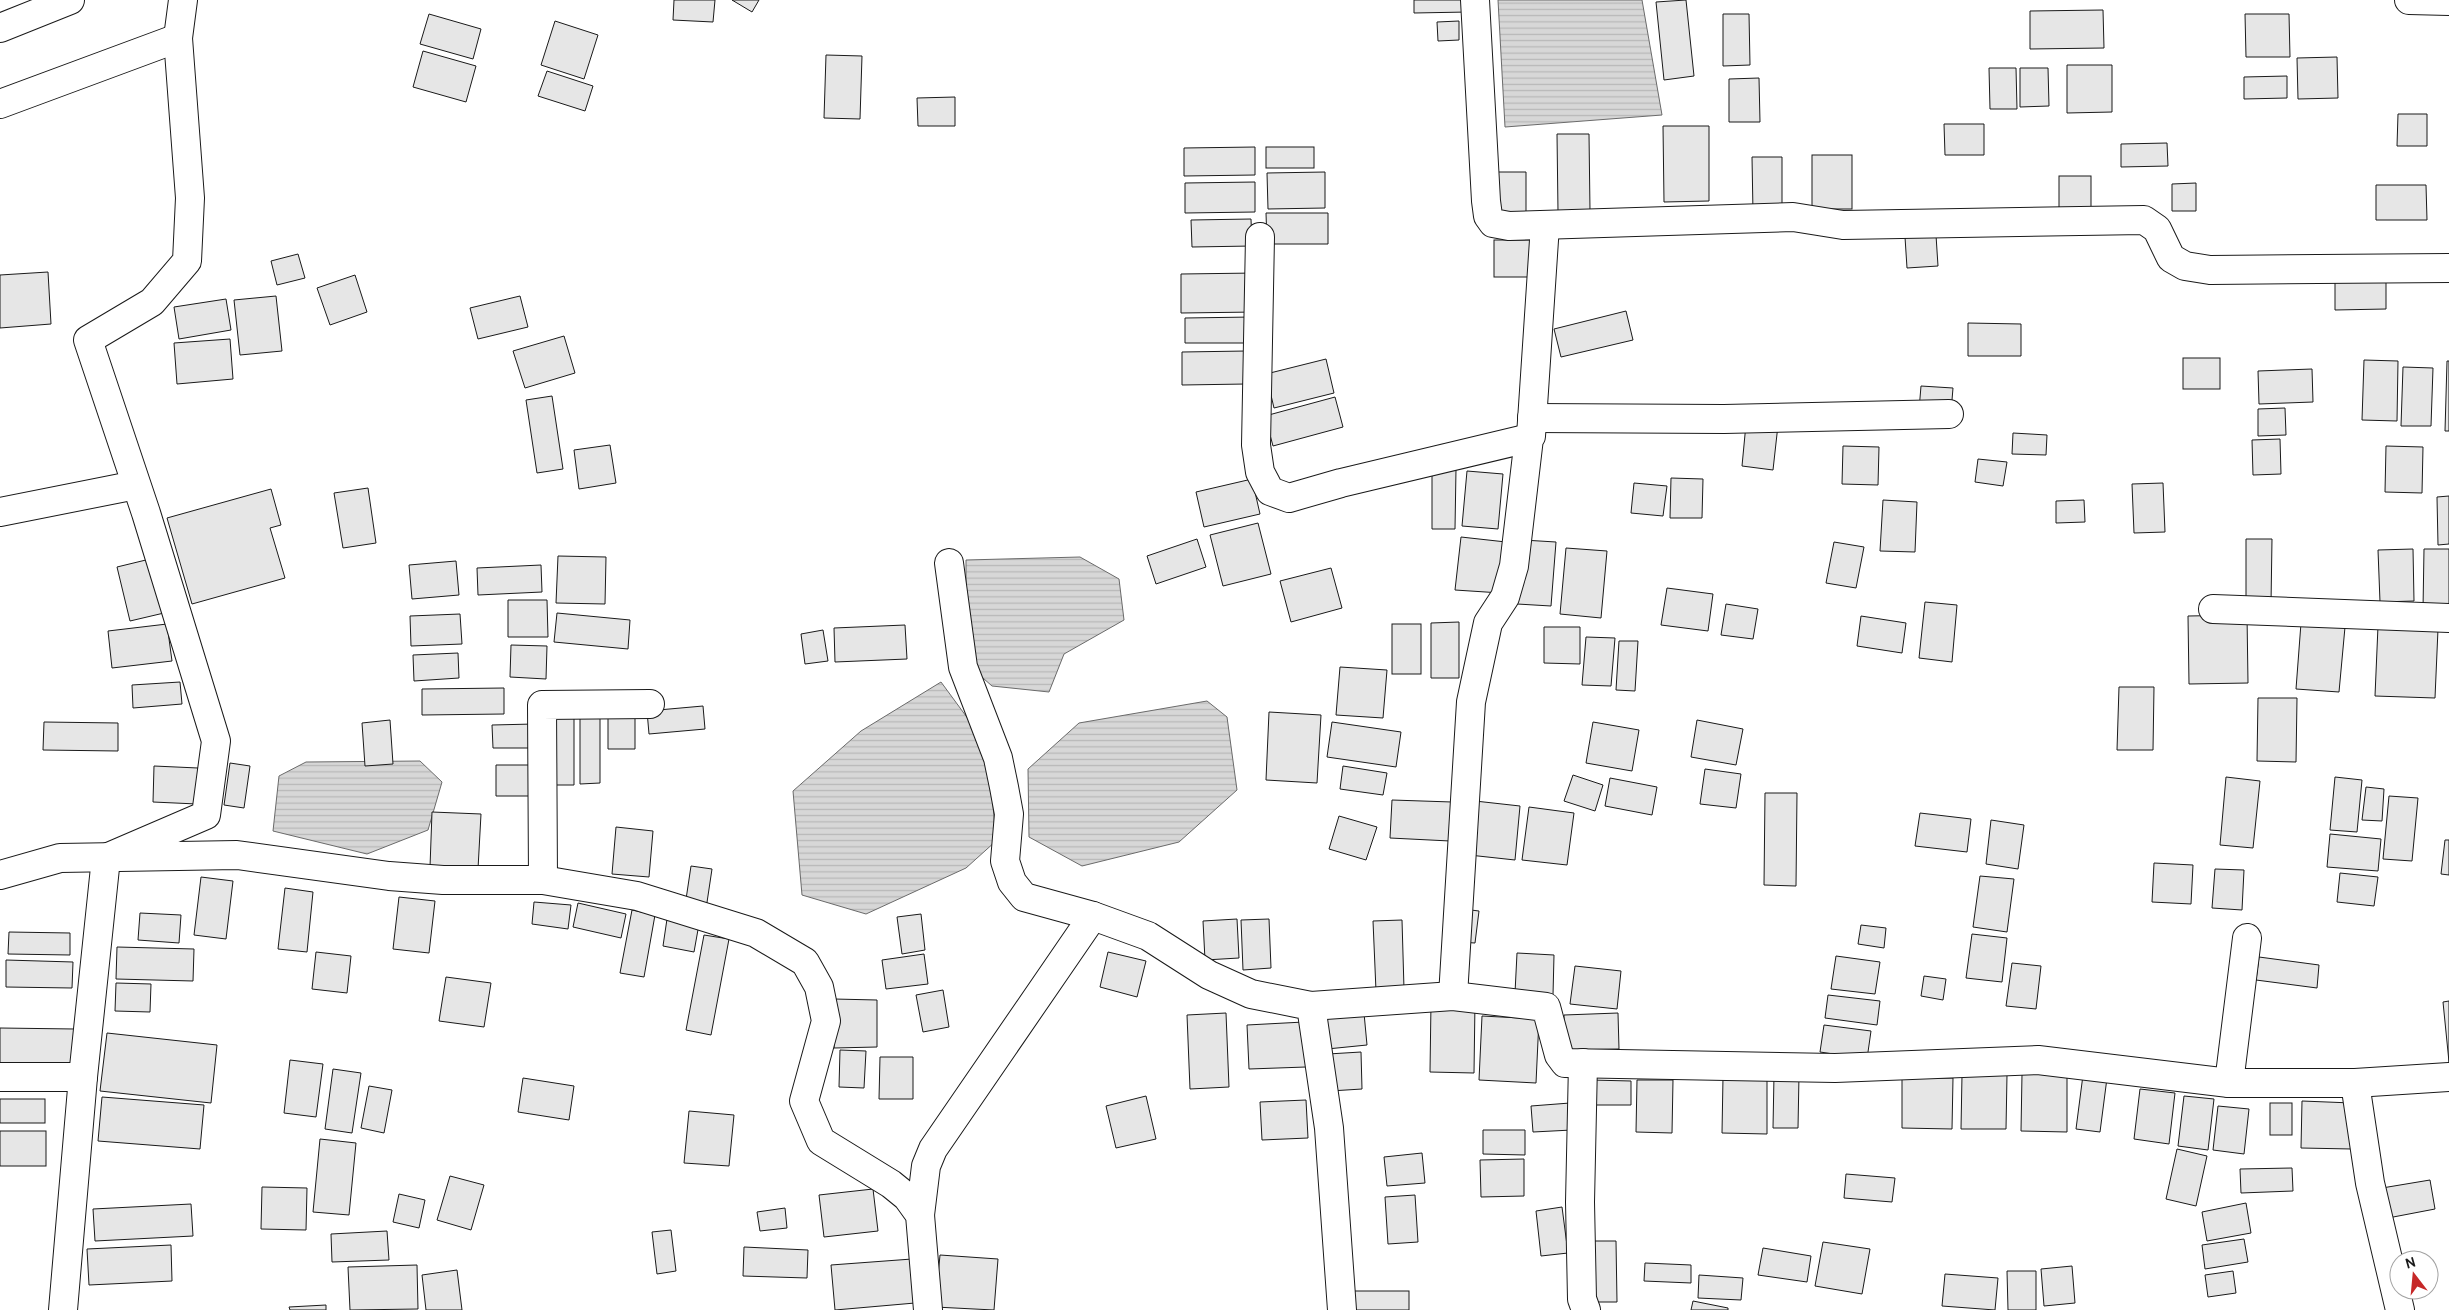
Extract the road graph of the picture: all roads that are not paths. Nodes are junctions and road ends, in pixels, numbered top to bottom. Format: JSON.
{"nodes":[{"id":1,"x":70,"y":0,"type":"edge"},
{"id":2,"x":182,"y":0,"type":"edge"},
{"id":3,"x":1475,"y":0,"type":"edge"},
{"id":4,"x":2409,"y":0,"type":"edge"},
{"id":5,"x":2449,"y":1,"type":"edge"},
{"id":6,"x":0,"y":28,"type":"edge"},
{"id":7,"x":178,"y":38,"type":"junction"},
{"id":8,"x":0,"y":104,"type":"edge"},
{"id":9,"x":1545,"y":225,"type":"junction"},
{"id":10,"x":1260,"y":237,"type":"dead end"},
{"id":11,"x":2449,"y":268,"type":"edge"},
{"id":12,"x":1949,"y":414,"type":"dead end"},
{"id":13,"x":1530,"y":428,"type":"junction"},
{"id":14,"x":136,"y":485,"type":"junction"},
{"id":15,"x":0,"y":512,"type":"edge"},
{"id":16,"x":949,"y":563,"type":"dead end"},
{"id":17,"x":2213,"y":609,"type":"dead end"},
{"id":18,"x":2449,"y":618,"type":"edge"},
{"id":19,"x":650,"y":704,"type":"dead end"},
{"id":20,"x":106,"y":858,"type":"junction"},
{"id":21,"x":0,"y":876,"type":"edge"},
{"id":22,"x":543,"y":880,"type":"junction"},
{"id":23,"x":1093,"y":916,"type":"junction"},
{"id":24,"x":2247,"y":938,"type":"dead end"},
{"id":25,"x":1454,"y":996,"type":"junction"},
{"id":26,"x":1311,"y":1006,"type":"junction"},
{"id":27,"x":1583,"y":1063,"type":"junction"},
{"id":28,"x":0,"y":1077,"type":"edge"},
{"id":29,"x":83,"y":1077,"type":"junction"},
{"id":30,"x":2449,"y":1077,"type":"edge"},
{"id":31,"x":2229,"y":1083,"type":"junction"},
{"id":32,"x":2355,"y":1083,"type":"junction"},
{"id":33,"x":920,"y":1215,"type":"junction"},
{"id":34,"x":63,"y":1310,"type":"edge"},
{"id":35,"x":928,"y":1310,"type":"edge"},
{"id":36,"x":1342,"y":1310,"type":"edge"},
{"id":37,"x":1586,"y":1310,"type":"edge"},
{"id":38,"x":2400,"y":1310,"type":"edge"}],
"edges":[{"from":1,"to":6,"type":"main road"},
{"from":2,"to":7,"type":"main road"},
{"from":3,"to":9,"type":"main road"},
{"from":4,"to":5,"type":"main road"},
{"from":7,"to":8,"type":"main road"},
{"from":7,"to":14,"type":"main road"},
{"from":9,"to":11,"type":"main road"},
{"from":9,"to":13,"type":"main road"},
{"from":10,"to":13,"type":"main road"},
{"from":12,"to":13,"type":"main road"},
{"from":13,"to":25,"type":"main road"},
{"from":14,"to":15,"type":"main road"},
{"from":14,"to":20,"type":"main road"},
{"from":16,"to":23,"type":"main road"},
{"from":17,"to":18,"type":"main road"},
{"from":19,"to":22,"type":"main road"},
{"from":20,"to":21,"type":"main road"},
{"from":20,"to":22,"type":"main road"},
{"from":20,"to":29,"type":"main road"},
{"from":22,"to":33,"type":"main road"},
{"from":23,"to":26,"type":"main road"},
{"from":23,"to":33,"type":"main road"},
{"from":24,"to":31,"type":"main road"},
{"from":25,"to":26,"type":"main road"},
{"from":25,"to":27,"type":"main road"},
{"from":26,"to":36,"type":"main road"},
{"from":27,"to":31,"type":"main road"},
{"from":27,"to":37,"type":"main road"},
{"from":28,"to":29,"type":"main road"},
{"from":29,"to":34,"type":"main road"},
{"from":30,"to":32,"type":"main road"},
{"from":31,"to":32,"type":"main road"},
{"from":32,"to":38,"type":"main road"},
{"from":33,"to":35,"type":"main road"}]}
